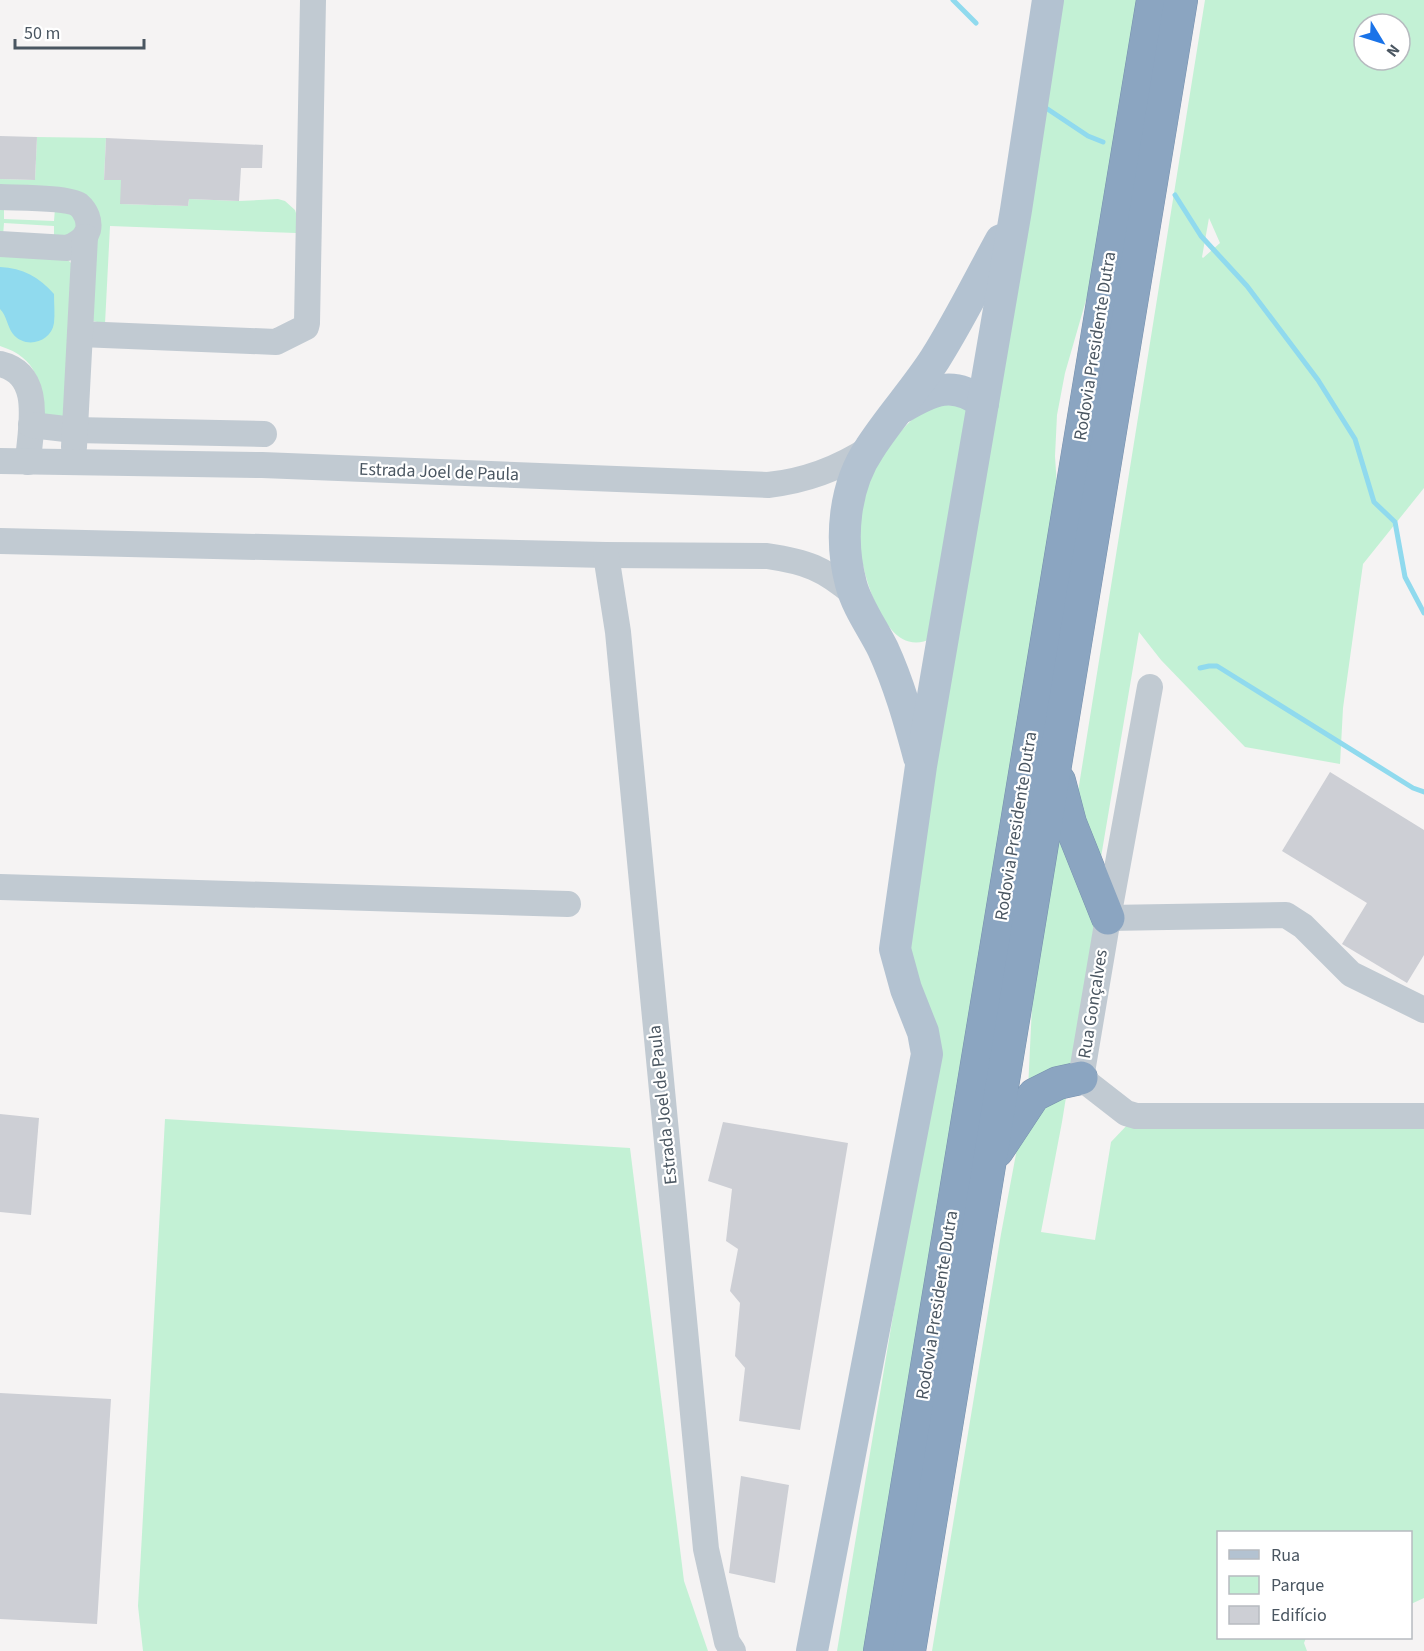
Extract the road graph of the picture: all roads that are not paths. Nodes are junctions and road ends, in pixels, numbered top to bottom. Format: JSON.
{"nodes":[{"id":1,"x":313,"y":0,"type":"edge"},
{"id":2,"x":1048,"y":0,"type":"edge"},
{"id":3,"x":1153,"y":0,"type":"edge"},
{"id":4,"x":1181,"y":0,"type":"edge"},
{"id":5,"x":0,"y":197,"type":"edge"},
{"id":6,"x":1016,"y":210,"type":"junction"},
{"id":7,"x":85,"y":237,"type":"junction"},
{"id":8,"x":0,"y":244,"type":"edge"},
{"id":9,"x":80,"y":334,"type":"junction"},
{"id":10,"x":0,"y":364,"type":"edge"},
{"id":11,"x":983,"y":403,"type":"junction"},
{"id":12,"x":902,"y":407,"type":"junction"},
{"id":13,"x":31,"y":425,"type":"junction"},
{"id":14,"x":74,"y":430,"type":"junction"},
{"id":15,"x":264,"y":434,"type":"dead end"},
{"id":16,"x":870,"y":448,"type":"junction"},
{"id":17,"x":0,"y":461,"type":"edge"},
{"id":18,"x":27,"y":462,"type":"junction"},
{"id":19,"x":73,"y":463,"type":"junction"},
{"id":20,"x":0,"y":541,"type":"edge"},
{"id":21,"x":606,"y":555,"type":"junction"},
{"id":22,"x":854,"y":594,"type":"junction"},
{"id":23,"x":883,"y":649,"type":"junction"},
{"id":24,"x":941,"y":649,"type":"junction"},
{"id":25,"x":1150,"y":687,"type":"dead end"},
{"id":26,"x":921,"y":766,"type":"junction"},
{"id":27,"x":1056,"y":767,"type":"junction"},
{"id":28,"x":0,"y":887,"type":"edge"},
{"id":29,"x":568,"y":904,"type":"dead end"},
{"id":30,"x":1108,"y":918,"type":"junction"},
{"id":31,"x":1424,"y":1010,"type":"edge"},
{"id":32,"x":1081,"y":1078,"type":"junction"},
{"id":33,"x":1424,"y":1116,"type":"edge"},
{"id":34,"x":990,"y":1160,"type":"junction"},
{"id":35,"x":733,"y":1651,"type":"edge"},
{"id":36,"x":812,"y":1651,"type":"edge"},
{"id":37,"x":880,"y":1651,"type":"edge"},
{"id":38,"x":909,"y":1651,"type":"edge"}],
"edges":[{"from":1,"to":9,"type":"street"},
{"from":2,"to":6,"type":"main road"},
{"from":3,"to":37,"type":"highway","name":"Rodovia Presidente Dutra"},
{"from":4,"to":27,"type":"highway","name":"Rodovia Presidente Dutra"},
{"from":5,"to":7,"type":"street"},
{"from":6,"to":11,"type":"main road"},
{"from":6,"to":12,"type":"main road"},
{"from":7,"to":8,"type":"street"},
{"from":7,"to":9,"type":"street"},
{"from":9,"to":14,"type":"street"},
{"from":10,"to":13,"type":"street"},
{"from":11,"to":12,"type":"main road"},
{"from":11,"to":24,"type":"main road"},
{"from":12,"to":16,"type":"main road"},
{"from":13,"to":14,"type":"street"},
{"from":13,"to":18,"type":"street"},
{"from":14,"to":15,"type":"street"},
{"from":14,"to":19,"type":"street"},
{"from":16,"to":19,"type":"street","name":"Estrada Joel de Paula"},
{"from":16,"to":22,"type":"main road"},
{"from":17,"to":18,"type":"street","name":"Estrada Joel de Paula"},
{"from":18,"to":19,"type":"street","name":"Estrada Joel de Paula"},
{"from":20,"to":21,"type":"street"},
{"from":21,"to":22,"type":"street"},
{"from":21,"to":35,"type":"street","name":"Estrada Joel de Paula"},
{"from":22,"to":23,"type":"main road"},
{"from":23,"to":24,"type":"main road"},
{"from":23,"to":26,"type":"main road"},
{"from":24,"to":26,"type":"main road"},
{"from":25,"to":30,"type":"street","name":"Rua Gonçalves"},
{"from":26,"to":36,"type":"main road"},
{"from":27,"to":30,"type":"highway"},
{"from":27,"to":34,"type":"highway","name":"Rodovia Presidente Dutra"},
{"from":28,"to":29,"type":"street"},
{"from":30,"to":31,"type":"street"},
{"from":30,"to":32,"type":"street","name":"Rua Gonçalves"},
{"from":32,"to":33,"type":"street","name":"Rua Gonçalves"},
{"from":32,"to":34,"type":"highway"},
{"from":34,"to":38,"type":"highway","name":"Rodovia Presidente Dutra"}]}
